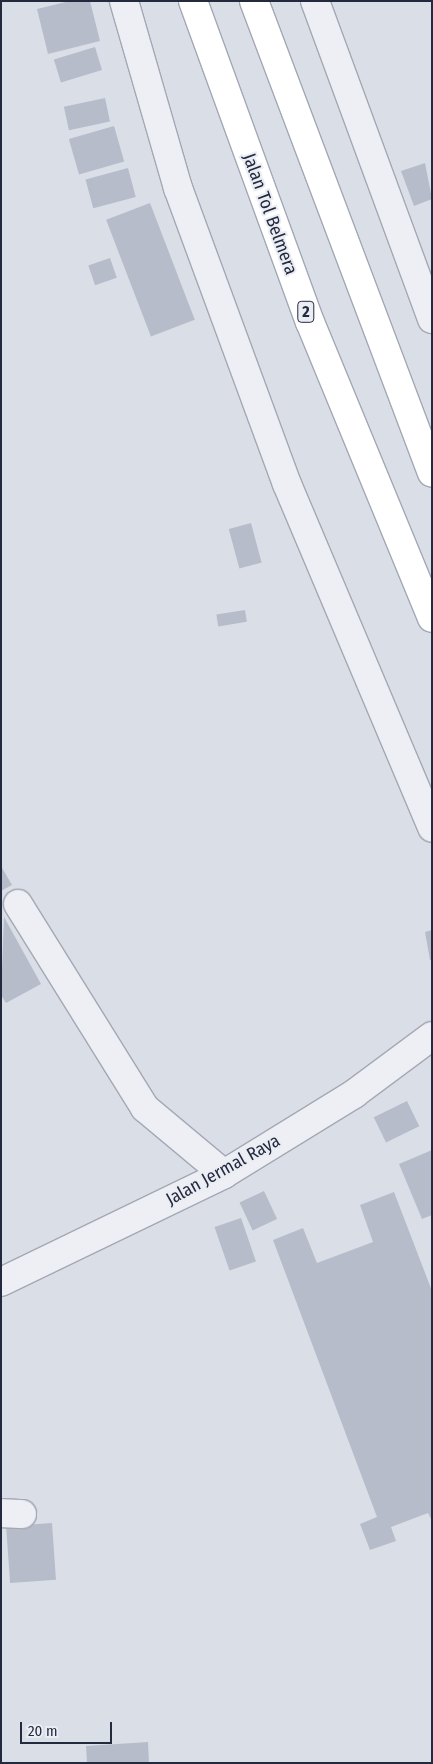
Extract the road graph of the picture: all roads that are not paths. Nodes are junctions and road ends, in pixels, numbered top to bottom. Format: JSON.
{"nodes":[{"id":1,"x":124,"y":1,"type":"edge"},
{"id":2,"x":193,"y":1,"type":"edge"},
{"id":3,"x":254,"y":1,"type":"edge"},
{"id":4,"x":315,"y":1,"type":"edge"},
{"id":5,"x":432,"y":318,"type":"edge"},
{"id":6,"x":432,"y":473,"type":"edge"},
{"id":7,"x":432,"y":618,"type":"edge"},
{"id":8,"x":432,"y":828,"type":"edge"},
{"id":9,"x":18,"y":904,"type":"dead end"},
{"id":10,"x":432,"y":1036,"type":"edge"},
{"id":11,"x":224,"y":1174,"type":"junction"},
{"id":12,"x":1,"y":1282,"type":"edge"}],
"edges":[{"from":1,"to":8,"type":"street"},
{"from":2,"to":7,"type":"highway","name":"Jalan Tol Belmera","number":"2"},
{"from":3,"to":6,"type":"highway"},
{"from":4,"to":5,"type":"street"},
{"from":9,"to":11,"type":"street"},
{"from":10,"to":11,"type":"street","name":"Jalan Jermal Raya"},
{"from":11,"to":12,"type":"street","name":"Jalan Jermal Raya"}]}
